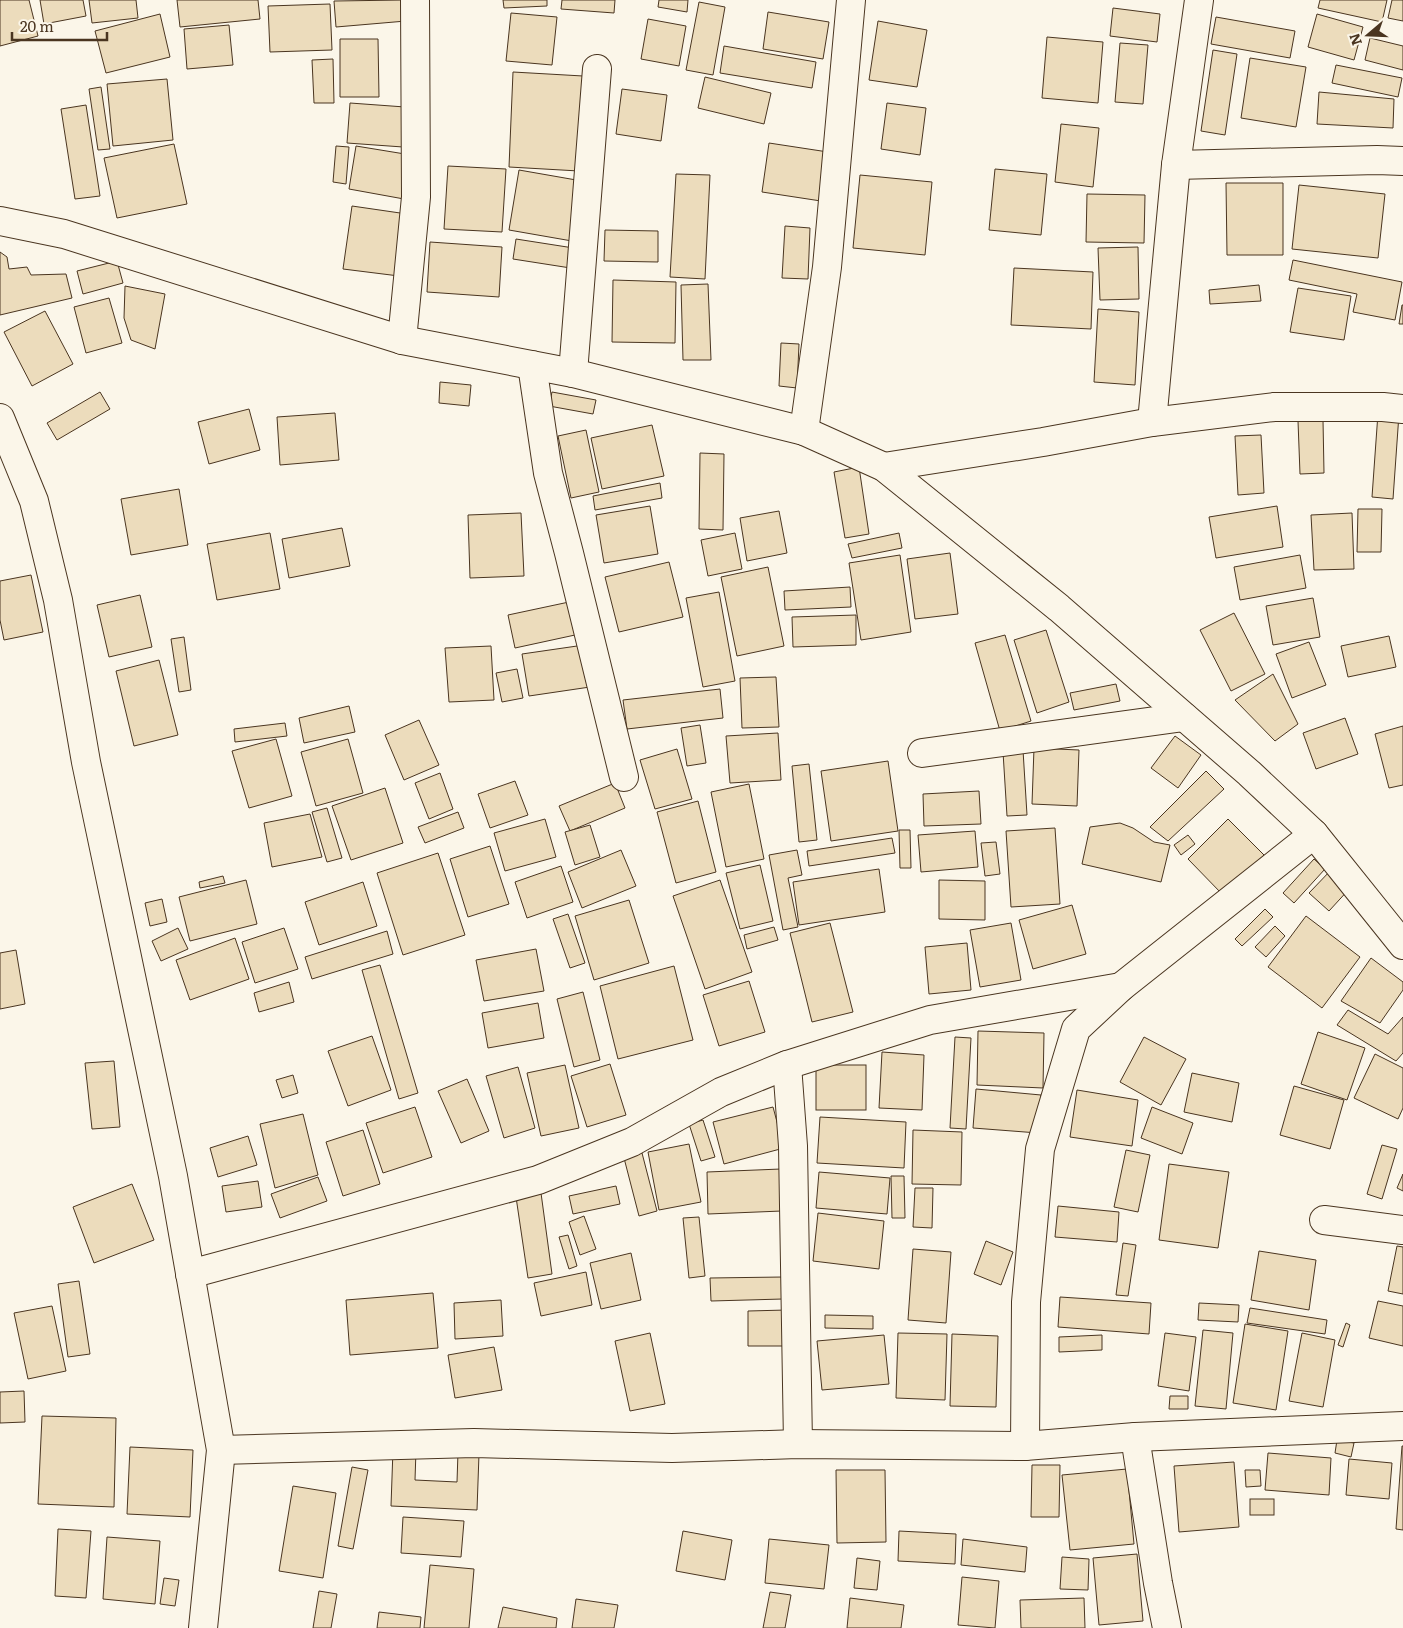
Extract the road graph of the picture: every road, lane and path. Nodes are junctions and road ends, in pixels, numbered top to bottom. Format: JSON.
{"nodes":[{"id":1,"x":415,"y":0,"type":"edge"},
{"id":2,"x":851,"y":0,"type":"edge"},
{"id":3,"x":1199,"y":0,"type":"edge"},
{"id":4,"x":597,"y":69,"type":"dead end"},
{"id":5,"x":1403,"y":161,"type":"edge"},
{"id":6,"x":1176,"y":164,"type":"junction"},
{"id":7,"x":0,"y":221,"type":"edge"},
{"id":8,"x":402,"y":340,"type":"junction"},
{"id":9,"x":532,"y":365,"type":"junction"},
{"id":10,"x":573,"y":373,"type":"junction"},
{"id":11,"x":1403,"y":409,"type":"edge"},
{"id":12,"x":0,"y":418,"type":"edge"},
{"id":13,"x":1152,"y":422,"type":"junction"},
{"id":14,"x":804,"y":431,"type":"junction"},
{"id":15,"x":884,"y":467,"type":"junction"},
{"id":16,"x":1184,"y":717,"type":"junction"},
{"id":17,"x":922,"y":753,"type":"dead end"},
{"id":18,"x":624,"y":777,"type":"dead end"},
{"id":19,"x":1314,"y":834,"type":"junction"},
{"id":20,"x":1403,"y":945,"type":"edge"},
{"id":21,"x":1121,"y":987,"type":"junction"},
{"id":22,"x":787,"y":1065,"type":"junction"},
{"id":23,"x":1324,"y":1220,"type":"dead end"},
{"id":24,"x":1403,"y":1230,"type":"edge"},
{"id":25,"x":190,"y":1274,"type":"junction"},
{"id":26,"x":1403,"y":1426,"type":"edge"},
{"id":27,"x":1135,"y":1437,"type":"junction"},
{"id":28,"x":798,"y":1444,"type":"junction"},
{"id":29,"x":1025,"y":1446,"type":"junction"},
{"id":30,"x":220,"y":1450,"type":"junction"},
{"id":31,"x":203,"y":1628,"type":"edge"},
{"id":32,"x":1167,"y":1628,"type":"edge"}],
"edges":[{"from":1,"to":8,"type":"street"},
{"from":2,"to":14,"type":"street"},
{"from":3,"to":6,"type":"street"},
{"from":4,"to":10,"type":"street"},
{"from":5,"to":6,"type":"street"},
{"from":6,"to":13,"type":"street"},
{"from":7,"to":8,"type":"street"},
{"from":8,"to":9,"type":"street"},
{"from":9,"to":10,"type":"street"},
{"from":9,"to":18,"type":"street"},
{"from":10,"to":14,"type":"street"},
{"from":11,"to":13,"type":"street"},
{"from":12,"to":25,"type":"street"},
{"from":13,"to":15,"type":"street"},
{"from":14,"to":15,"type":"street"},
{"from":15,"to":16,"type":"street"},
{"from":16,"to":17,"type":"street"},
{"from":16,"to":19,"type":"street"},
{"from":19,"to":20,"type":"street"},
{"from":19,"to":21,"type":"street"},
{"from":21,"to":22,"type":"street"},
{"from":21,"to":29,"type":"street"},
{"from":22,"to":25,"type":"street"},
{"from":22,"to":28,"type":"street"},
{"from":23,"to":24,"type":"street"},
{"from":25,"to":30,"type":"street"},
{"from":26,"to":27,"type":"street"},
{"from":27,"to":29,"type":"street"},
{"from":27,"to":32,"type":"street"},
{"from":28,"to":29,"type":"street"},
{"from":28,"to":30,"type":"street"},
{"from":30,"to":31,"type":"street"}]}
